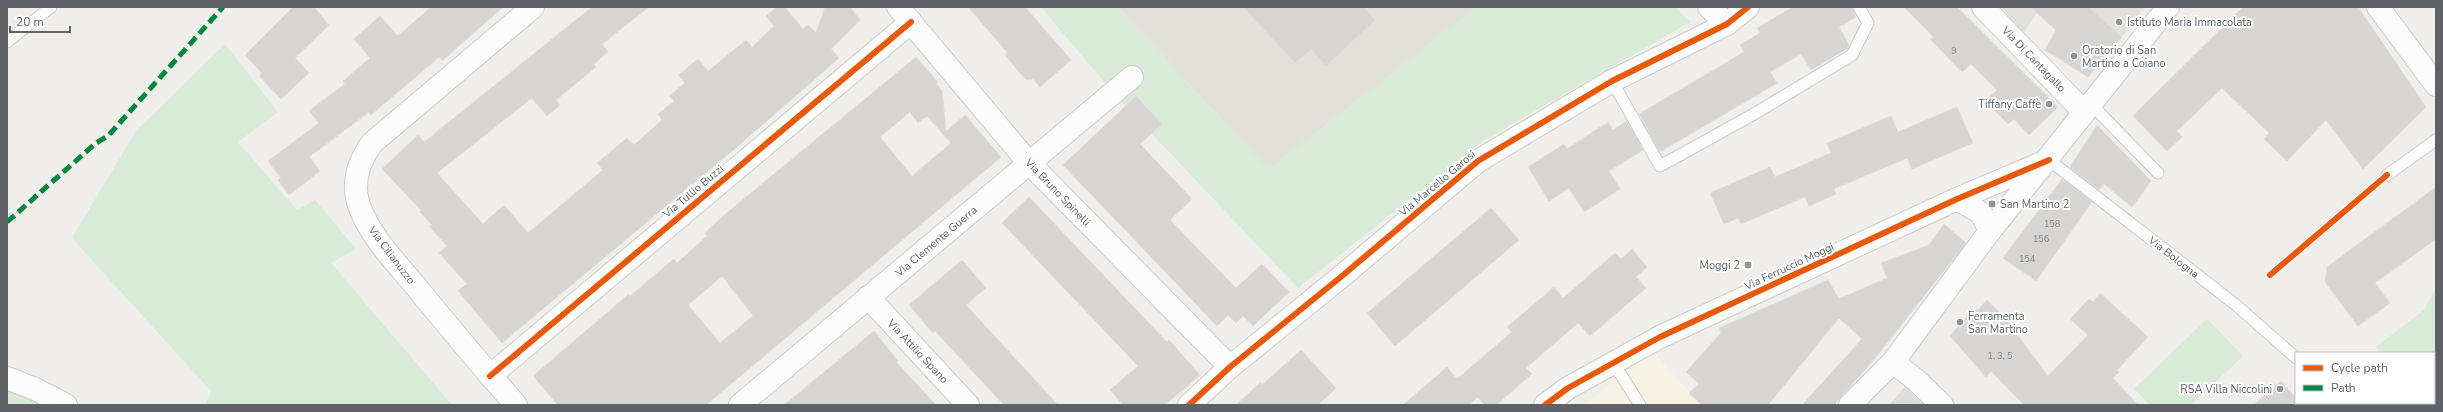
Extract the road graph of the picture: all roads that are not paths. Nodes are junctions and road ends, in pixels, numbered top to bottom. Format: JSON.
{"nodes":[{"id":1,"x":51,"y":7,"type":"edge"},
{"id":2,"x":533,"y":7,"type":"edge"},
{"id":3,"x":1709,"y":7,"type":"edge"},
{"id":4,"x":1748,"y":7,"type":"edge"},
{"id":5,"x":1859,"y":7,"type":"edge"},
{"id":6,"x":1983,"y":7,"type":"edge"},
{"id":7,"x":2168,"y":7,"type":"edge"},
{"id":8,"x":2378,"y":7,"type":"edge"},
{"id":9,"x":904,"y":15,"type":"edge"},
{"id":10,"x":1727,"y":24,"type":"junction"},
{"id":11,"x":7,"y":42,"type":"edge"},
{"id":12,"x":1132,"y":77,"type":"dead end"},
{"id":13,"x":1612,"y":81,"type":"junction"},
{"id":14,"x":2436,"y":84,"type":"edge"},
{"id":15,"x":2087,"y":108,"type":"junction"},
{"id":16,"x":2436,"y":140,"type":"edge"},
{"id":17,"x":2049,"y":160,"type":"junction"},
{"id":18,"x":1029,"y":163,"type":"junction"},
{"id":19,"x":2158,"y":173,"type":"dead end"},
{"id":20,"x":2388,"y":174,"type":"dead end"},
{"id":21,"x":1956,"y":200,"type":"junction"},
{"id":22,"x":1990,"y":232,"type":"junction"},
{"id":23,"x":868,"y":297,"type":"junction"},
{"id":24,"x":2295,"y":357,"type":"edge"},
{"id":25,"x":1893,"y":362,"type":"junction"},
{"id":26,"x":1614,"y":364,"type":"junction"},
{"id":27,"x":1230,"y":367,"type":"junction"},
{"id":28,"x":490,"y":376,"type":"junction"},
{"id":29,"x":7,"y":378,"type":"edge"},
{"id":30,"x":66,"y":405,"type":"edge"},
{"id":31,"x":516,"y":405,"type":"edge"},
{"id":32,"x":740,"y":405,"type":"edge"},
{"id":33,"x":968,"y":405,"type":"edge"},
{"id":34,"x":1189,"y":405,"type":"edge"},
{"id":35,"x":1545,"y":405,"type":"edge"},
{"id":36,"x":1640,"y":405,"type":"edge"},
{"id":37,"x":1850,"y":405,"type":"edge"},
{"id":38,"x":1942,"y":405,"type":"edge"}],
"edges":[{"from":1,"to":11,"type":"lane"},
{"from":2,"to":28,"type":"street","name":"Via Cilianuzzo"},
{"from":3,"to":10,"type":"street"},
{"from":4,"to":10,"type":"street","name":"Via Marcello Garosi"},
{"from":5,"to":13,"type":"lane"},
{"from":6,"to":15,"type":"street","name":"Via Di Cantagallo"},
{"from":7,"to":15,"type":"street"},
{"from":8,"to":14,"type":"street"},
{"from":9,"to":18,"type":"street","name":"Via Bruno Spinelli"},
{"from":9,"to":28,"type":"street","name":"Via Tullio Buzzi"},
{"from":10,"to":13,"type":"street","name":"Via Marcello Garosi"},
{"from":12,"to":18,"type":"street","name":"Via Clemente Guerra"},
{"from":13,"to":27,"type":"street","name":"Via Marcello Garosi"},
{"from":15,"to":17,"type":"street"},
{"from":15,"to":19,"type":"lane"},
{"from":16,"to":20,"type":"lane"},
{"from":17,"to":21,"type":"street","name":"Via Ferruccio Moggi"},
{"from":17,"to":22,"type":"street"},
{"from":17,"to":24,"type":"lane","name":"Via Bologna"},
{"from":18,"to":23,"type":"street","name":"Via Clemente Guerra"},
{"from":18,"to":27,"type":"street","name":"Via Bruno Spinelli"},
{"from":21,"to":22,"type":"street"},
{"from":21,"to":26,"type":"street","name":"Via Ferruccio Moggi"},
{"from":22,"to":25,"type":"street"},
{"from":23,"to":32,"type":"street","name":"Via Clemente Guerra"},
{"from":23,"to":33,"type":"street","name":"Via Attilio Spano"},
{"from":25,"to":37,"type":"street"},
{"from":25,"to":38,"type":"street"},
{"from":26,"to":35,"type":"street","name":"Via Ferruccio Moggi"},
{"from":26,"to":36,"type":"lane"},
{"from":27,"to":34,"type":"street","name":"Via Marcello Garosi"},
{"from":28,"to":31,"type":"street","name":"Via Cilianuzzo"},
{"from":29,"to":30,"type":"street"}]}
